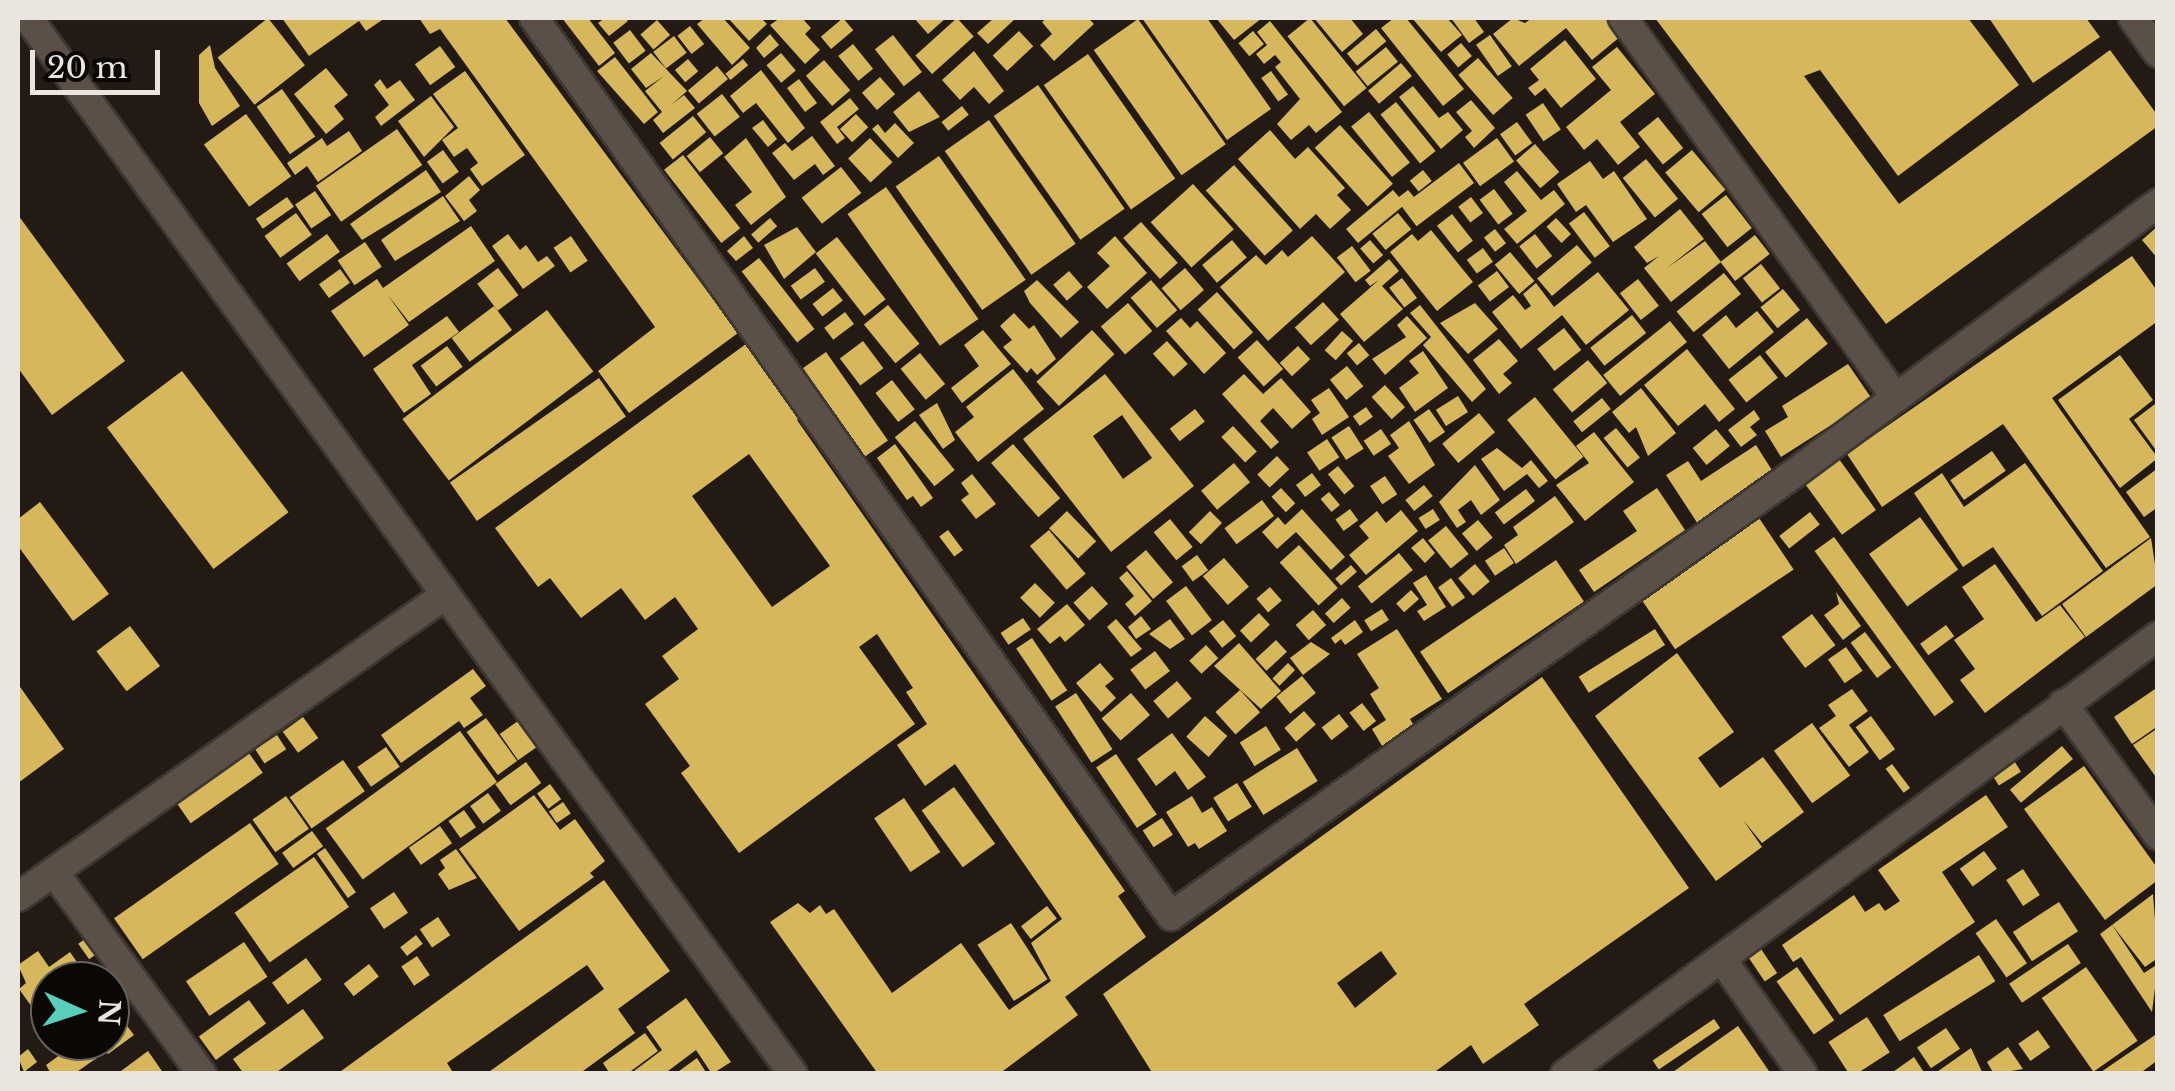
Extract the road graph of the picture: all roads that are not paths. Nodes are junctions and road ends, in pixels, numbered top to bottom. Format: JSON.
{"nodes":[{"id":1,"x":28,"y":18,"type":"edge"},
{"id":2,"x":534,"y":18,"type":"edge"},
{"id":3,"x":1623,"y":18,"type":"edge"},
{"id":4,"x":2133,"y":18,"type":"edge"},
{"id":5,"x":2158,"y":52,"type":"edge"},
{"id":6,"x":2158,"y":202,"type":"edge"},
{"id":7,"x":1895,"y":397,"type":"junction"},
{"id":8,"x":445,"y":595,"type":"junction"},
{"id":9,"x":2158,"y":636,"type":"edge"},
{"id":10,"x":2063,"y":704,"type":"junction"},
{"id":11,"x":2158,"y":836,"type":"edge"},
{"id":12,"x":54,"y":872,"type":"junction"},
{"id":13,"x":18,"y":897,"type":"edge"},
{"id":14,"x":1723,"y":961,"type":"junction"},
{"id":15,"x":202,"y":1074,"type":"edge"},
{"id":16,"x":793,"y":1074,"type":"edge"},
{"id":17,"x":1565,"y":1074,"type":"edge"},
{"id":18,"x":1803,"y":1074,"type":"edge"}],
"edges":[{"from":1,"to":8,"type":"street"},
{"from":2,"to":7,"type":"street"},
{"from":3,"to":7,"type":"street"},
{"from":4,"to":5,"type":"street"},
{"from":6,"to":7,"type":"street"},
{"from":8,"to":12,"type":"street"},
{"from":8,"to":16,"type":"street"},
{"from":9,"to":10,"type":"street"},
{"from":10,"to":11,"type":"street"},
{"from":10,"to":14,"type":"street"},
{"from":12,"to":13,"type":"street"},
{"from":12,"to":15,"type":"street"},
{"from":14,"to":17,"type":"street"},
{"from":14,"to":18,"type":"street"}]}
